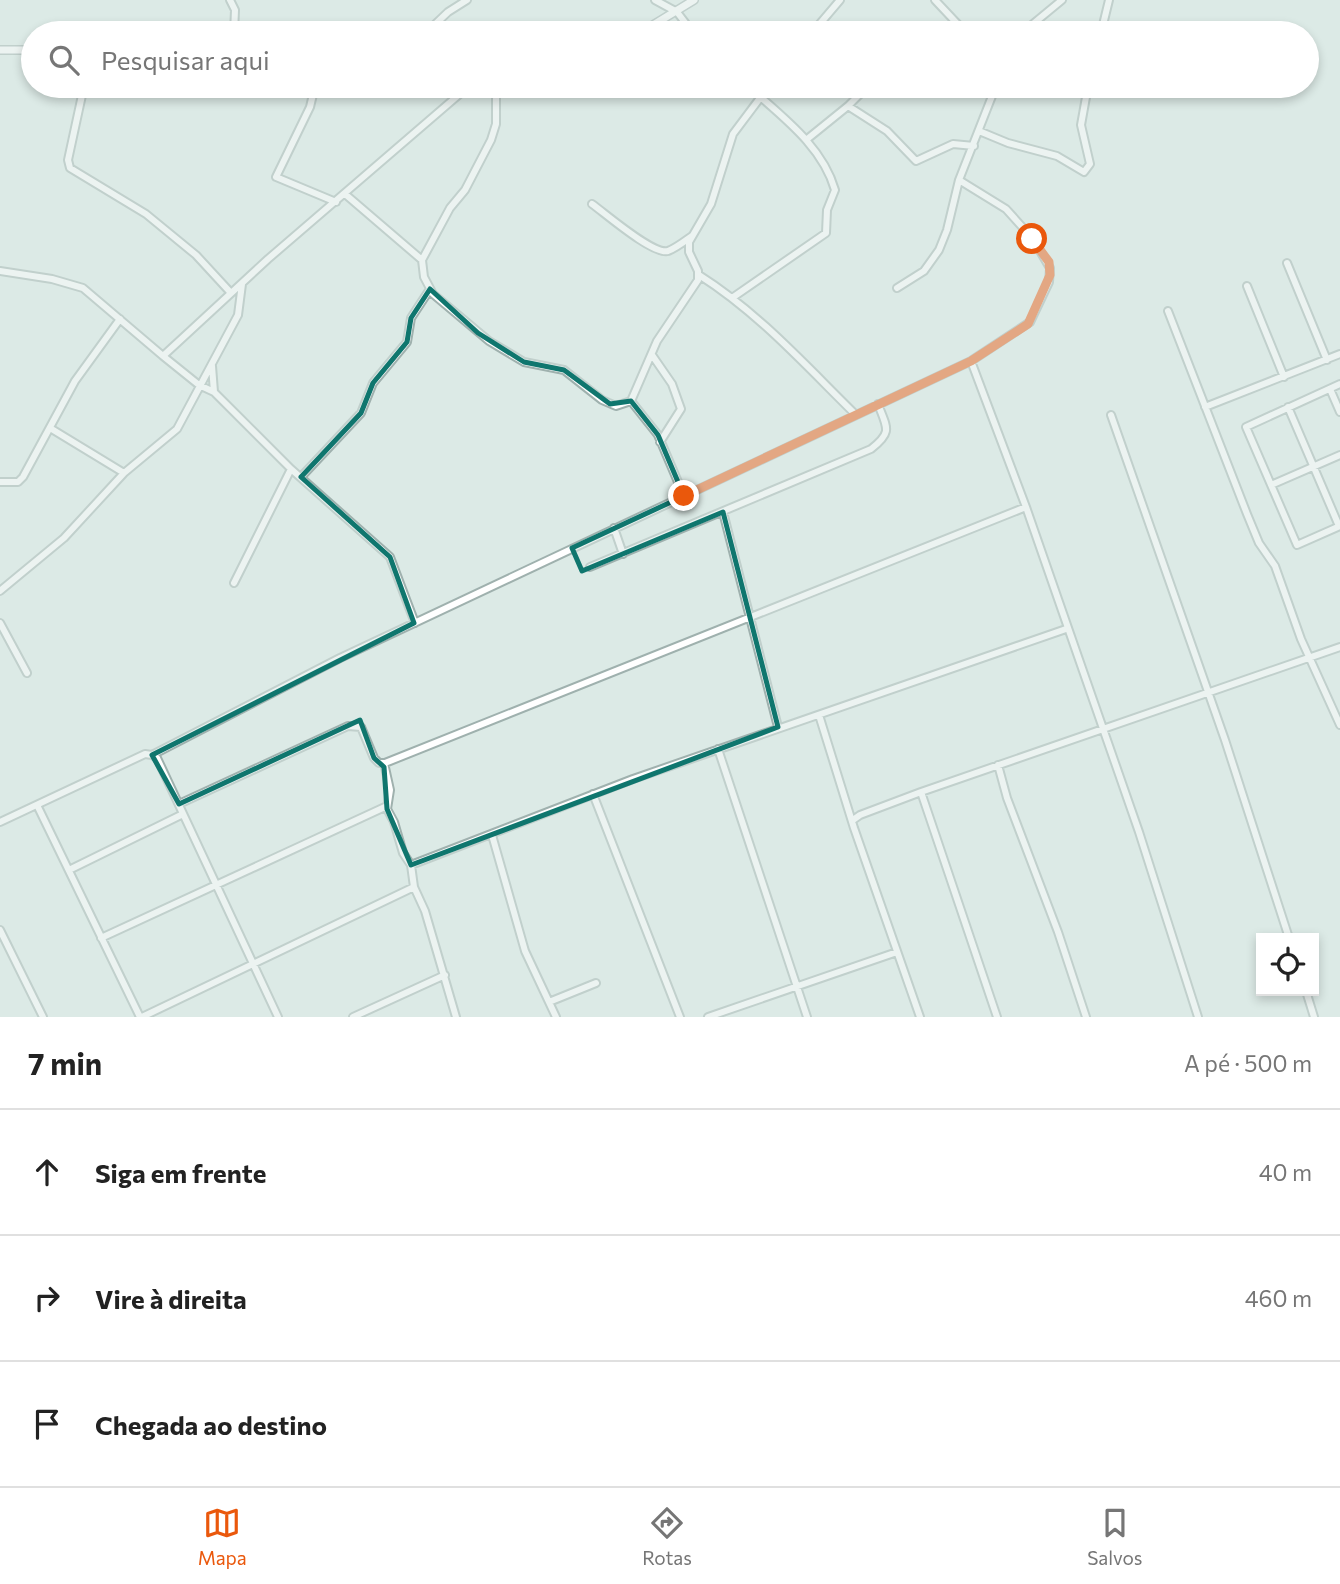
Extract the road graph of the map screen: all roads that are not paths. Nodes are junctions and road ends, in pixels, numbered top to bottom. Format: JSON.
{"nodes":[{"id":1,"x":230,"y":0,"type":"edge"},
{"id":2,"x":467,"y":0,"type":"edge"},
{"id":3,"x":655,"y":0,"type":"edge"},
{"id":4,"x":694,"y":0,"type":"edge"},
{"id":5,"x":840,"y":0,"type":"edge"},
{"id":6,"x":935,"y":0,"type":"edge"},
{"id":7,"x":1062,"y":0,"type":"edge"},
{"id":8,"x":1109,"y":0,"type":"edge"},
{"id":9,"x":677,"y":12,"type":"junction"},
{"id":10,"x":235,"y":21,"type":"edge"},
{"id":11,"x":439,"y":21,"type":"edge"},
{"id":12,"x":661,"y":21,"type":"edge"},
{"id":13,"x":684,"y":21,"type":"edge"},
{"id":14,"x":822,"y":21,"type":"edge"},
{"id":15,"x":955,"y":21,"type":"edge"},
{"id":16,"x":1037,"y":21,"type":"edge"},
{"id":17,"x":1104,"y":21,"type":"edge"},
{"id":18,"x":0,"y":50,"type":"edge"},
{"id":19,"x":21,"y":50,"type":"edge"},
{"id":20,"x":81,"y":98,"type":"edge"},
{"id":21,"x":312,"y":98,"type":"edge"},
{"id":22,"x":455,"y":98,"type":"edge"},
{"id":23,"x":496,"y":98,"type":"edge"},
{"id":24,"x":759,"y":98,"type":"edge"},
{"id":25,"x":761,"y":98,"type":"edge"},
{"id":26,"x":856,"y":98,"type":"edge"},
{"id":27,"x":991,"y":98,"type":"edge"},
{"id":28,"x":1086,"y":98,"type":"edge"},
{"id":29,"x":848,"y":106,"type":"junction"},
{"id":30,"x":979,"y":131,"type":"junction"},
{"id":31,"x":806,"y":140,"type":"junction"},
{"id":32,"x":974,"y":146,"type":"junction"},
{"id":33,"x":959,"y":180,"type":"junction"},
{"id":34,"x":345,"y":194,"type":"junction"},
{"id":35,"x":337,"y":202,"type":"junction"},
{"id":36,"x":592,"y":204,"type":"dead end"},
{"id":37,"x":693,"y":235,"type":"junction"},
{"id":38,"x":422,"y":260,"type":"junction"},
{"id":39,"x":1287,"y":263,"type":"dead end"},
{"id":40,"x":0,"y":271,"type":"edge"},
{"id":41,"x":699,"y":275,"type":"junction"},
{"id":42,"x":243,"y":284,"type":"junction"},
{"id":43,"x":1247,"y":286,"type":"dead end"},
{"id":44,"x":897,"y":288,"type":"dead end"},
{"id":45,"x":430,"y":289,"type":"junction"},
{"id":46,"x":231,"y":293,"type":"junction"},
{"id":47,"x":732,"y":298,"type":"junction"},
{"id":48,"x":1168,"y":311,"type":"dead end"},
{"id":49,"x":120,"y":320,"type":"junction"},
{"id":50,"x":1340,"y":354,"type":"edge"},
{"id":51,"x":652,"y":355,"type":"junction"},
{"id":52,"x":163,"y":356,"type":"junction"},
{"id":53,"x":1326,"y":360,"type":"junction"},
{"id":54,"x":971,"y":361,"type":"junction"},
{"id":55,"x":212,"y":366,"type":"junction"},
{"id":56,"x":1284,"y":377,"type":"junction"},
{"id":57,"x":199,"y":384,"type":"junction"},
{"id":58,"x":1340,"y":384,"type":"edge"},
{"id":59,"x":1330,"y":389,"type":"junction"},
{"id":60,"x":214,"y":392,"type":"junction"},
{"id":61,"x":631,"y":401,"type":"junction"},
{"id":62,"x":878,"y":404,"type":"junction"},
{"id":63,"x":1205,"y":407,"type":"junction"},
{"id":64,"x":1288,"y":407,"type":"junction"},
{"id":65,"x":1340,"y":412,"type":"edge"},
{"id":66,"x":856,"y":415,"type":"junction"},
{"id":67,"x":1111,"y":415,"type":"dead end"},
{"id":68,"x":50,"y":428,"type":"junction"},
{"id":69,"x":660,"y":442,"type":"junction"},
{"id":70,"x":1340,"y":455,"type":"edge"},
{"id":71,"x":1313,"y":467,"type":"junction"},
{"id":72,"x":291,"y":469,"type":"junction"},
{"id":73,"x":124,"y":472,"type":"junction"},
{"id":74,"x":301,"y":477,"type":"junction"},
{"id":75,"x":0,"y":482,"type":"edge"},
{"id":76,"x":1271,"y":485,"type":"junction"},
{"id":77,"x":684,"y":496,"type":"junction"},
{"id":78,"x":1026,"y":507,"type":"junction"},
{"id":79,"x":723,"y":512,"type":"junction"},
{"id":80,"x":1339,"y":526,"type":"edge"},
{"id":81,"x":614,"y":528,"type":"junction"},
{"id":82,"x":623,"y":554,"type":"junction"},
{"id":83,"x":590,"y":567,"type":"dead end"},
{"id":84,"x":234,"y":583,"type":"dead end"},
{"id":85,"x":0,"y":591,"type":"edge"},
{"id":86,"x":752,"y":616,"type":"junction"},
{"id":87,"x":0,"y":623,"type":"edge"},
{"id":88,"x":415,"y":623,"type":"junction"},
{"id":89,"x":1066,"y":629,"type":"junction"},
{"id":90,"x":1340,"y":647,"type":"edge"},
{"id":91,"x":1310,"y":657,"type":"junction"},
{"id":92,"x":27,"y":673,"type":"dead end"},
{"id":93,"x":1209,"y":694,"type":"junction"},
{"id":94,"x":819,"y":715,"type":"junction"},
{"id":95,"x":1340,"y":725,"type":"edge"},
{"id":96,"x":778,"y":727,"type":"junction"},
{"id":97,"x":1103,"y":730,"type":"junction"},
{"id":98,"x":718,"y":749,"type":"junction"},
{"id":99,"x":152,"y":754,"type":"junction"},
{"id":100,"x":384,"y":763,"type":"junction"},
{"id":101,"x":998,"y":765,"type":"junction"},
{"id":102,"x":920,"y":792,"type":"junction"},
{"id":103,"x":593,"y":794,"type":"junction"},
{"id":104,"x":179,"y":804,"type":"junction"},
{"id":105,"x":37,"y":805,"type":"junction"},
{"id":106,"x":387,"y":806,"type":"junction"},
{"id":107,"x":183,"y":814,"type":"junction"},
{"id":108,"x":853,"y":820,"type":"junction"},
{"id":109,"x":0,"y":822,"type":"edge"},
{"id":110,"x":492,"y":835,"type":"junction"},
{"id":111,"x":411,"y":865,"type":"junction"},
{"id":112,"x":69,"y":870,"type":"junction"},
{"id":113,"x":216,"y":884,"type":"junction"},
{"id":114,"x":414,"y":887,"type":"junction"},
{"id":115,"x":0,"y":930,"type":"edge"},
{"id":116,"x":1287,"y":933,"type":"edge"},
{"id":117,"x":102,"y":938,"type":"junction"},
{"id":118,"x":897,"y":953,"type":"junction"},
{"id":119,"x":251,"y":963,"type":"junction"},
{"id":120,"x":444,"y":975,"type":"junction"},
{"id":121,"x":596,"y":983,"type":"dead end"},
{"id":122,"x":796,"y":987,"type":"junction"},
{"id":123,"x":1308,"y":996,"type":"edge"},
{"id":124,"x":549,"y":1002,"type":"junction"},
{"id":125,"x":43,"y":1017,"type":"edge"},
{"id":126,"x":141,"y":1017,"type":"edge"},
{"id":127,"x":278,"y":1017,"type":"edge"},
{"id":128,"x":353,"y":1017,"type":"edge"},
{"id":129,"x":456,"y":1017,"type":"edge"},
{"id":130,"x":556,"y":1017,"type":"edge"},
{"id":131,"x":680,"y":1017,"type":"edge"},
{"id":132,"x":708,"y":1017,"type":"edge"},
{"id":133,"x":807,"y":1017,"type":"edge"},
{"id":134,"x":920,"y":1017,"type":"edge"},
{"id":135,"x":997,"y":1017,"type":"edge"},
{"id":136,"x":1086,"y":1017,"type":"edge"},
{"id":137,"x":1198,"y":1017,"type":"edge"},
{"id":138,"x":1314,"y":1017,"type":"edge"}],
"edges":[{"from":1,"to":10,"type":"street"},
{"from":2,"to":11,"type":"street"},
{"from":3,"to":9,"type":"street"},
{"from":4,"to":9,"type":"street"},
{"from":5,"to":14,"type":"street"},
{"from":6,"to":15,"type":"street"},
{"from":7,"to":16,"type":"street"},
{"from":8,"to":17,"type":"street"},
{"from":9,"to":12,"type":"street"},
{"from":9,"to":13,"type":"street"},
{"from":18,"to":19,"type":"street"},
{"from":20,"to":46,"type":"street"},
{"from":21,"to":35,"type":"street"},
{"from":22,"to":34,"type":"street"},
{"from":23,"to":38,"type":"street"},
{"from":24,"to":37,"type":"street"},
{"from":25,"to":31,"type":"street"},
{"from":26,"to":29,"type":"street"},
{"from":27,"to":30,"type":"street"},
{"from":28,"to":30,"type":"street"},
{"from":29,"to":31,"type":"street"},
{"from":29,"to":32,"type":"street"},
{"from":30,"to":32,"type":"street"},
{"from":31,"to":47,"type":"street"},
{"from":32,"to":33,"type":"street"},
{"from":33,"to":44,"type":"street"},
{"from":33,"to":54,"type":"street"},
{"from":34,"to":35,"type":"street"},
{"from":34,"to":38,"type":"street"},
{"from":35,"to":42,"type":"street"},
{"from":36,"to":37,"type":"street"},
{"from":37,"to":41,"type":"street"},
{"from":38,"to":45,"type":"street"},
{"from":39,"to":53,"type":"street"},
{"from":40,"to":49,"type":"street"},
{"from":41,"to":47,"type":"street"},
{"from":41,"to":51,"type":"street"},
{"from":42,"to":46,"type":"street"},
{"from":42,"to":55,"type":"street"},
{"from":43,"to":56,"type":"street"},
{"from":45,"to":61,"type":"street"},
{"from":45,"to":74,"type":"street"},
{"from":46,"to":52,"type":"street"},
{"from":47,"to":66,"type":"street"},
{"from":48,"to":63,"type":"street"},
{"from":49,"to":52,"type":"street"},
{"from":49,"to":68,"type":"street"},
{"from":50,"to":53,"type":"street"},
{"from":51,"to":61,"type":"street"},
{"from":51,"to":69,"type":"street"},
{"from":52,"to":57,"type":"street"},
{"from":53,"to":56,"type":"street"},
{"from":54,"to":62,"type":"street"},
{"from":54,"to":78,"type":"street"},
{"from":55,"to":57,"type":"street"},
{"from":55,"to":60,"type":"street"},
{"from":56,"to":63,"type":"street"},
{"from":57,"to":60,"type":"street"},
{"from":57,"to":73,"type":"street"},
{"from":58,"to":59,"type":"street"},
{"from":59,"to":64,"type":"street"},
{"from":59,"to":65,"type":"street"},
{"from":60,"to":72,"type":"street"},
{"from":61,"to":69,"type":"street"},
{"from":62,"to":66,"type":"street"},
{"from":62,"to":79,"type":"street"},
{"from":63,"to":91,"type":"street"},
{"from":64,"to":71,"type":"street"},
{"from":64,"to":76,"type":"street"},
{"from":66,"to":77,"type":"street"},
{"from":67,"to":93,"type":"street"},
{"from":68,"to":73,"type":"street"},
{"from":68,"to":75,"type":"street"},
{"from":69,"to":77,"type":"street"},
{"from":70,"to":71,"type":"street"},
{"from":71,"to":76,"type":"street"},
{"from":71,"to":80,"type":"street"},
{"from":72,"to":74,"type":"street"},
{"from":72,"to":84,"type":"street"},
{"from":73,"to":85,"type":"street"},
{"from":74,"to":88,"type":"street"},
{"from":76,"to":80,"type":"street"},
{"from":77,"to":81,"type":"street"},
{"from":78,"to":86,"type":"street"},
{"from":78,"to":89,"type":"street"},
{"from":79,"to":82,"type":"street"},
{"from":79,"to":86,"type":"street"},
{"from":81,"to":82,"type":"street"},
{"from":81,"to":88,"type":"street"},
{"from":82,"to":83,"type":"street"},
{"from":86,"to":96,"type":"street"},
{"from":86,"to":100,"type":"street"},
{"from":87,"to":92,"type":"street"},
{"from":88,"to":99,"type":"street"},
{"from":89,"to":94,"type":"street"},
{"from":89,"to":97,"type":"street"},
{"from":90,"to":91,"type":"street"},
{"from":91,"to":93,"type":"street"},
{"from":91,"to":95,"type":"street"},
{"from":93,"to":97,"type":"street"},
{"from":93,"to":116,"type":"street"},
{"from":94,"to":96,"type":"street"},
{"from":94,"to":108,"type":"street"},
{"from":96,"to":98,"type":"street"},
{"from":97,"to":101,"type":"street"},
{"from":97,"to":137,"type":"street"},
{"from":98,"to":103,"type":"street"},
{"from":98,"to":122,"type":"street"},
{"from":99,"to":104,"type":"street"},
{"from":99,"to":105,"type":"street"},
{"from":100,"to":104,"type":"street"},
{"from":100,"to":106,"type":"street"},
{"from":101,"to":102,"type":"street"},
{"from":101,"to":136,"type":"street"},
{"from":102,"to":108,"type":"street"},
{"from":102,"to":135,"type":"street"},
{"from":103,"to":110,"type":"street"},
{"from":103,"to":131,"type":"street"},
{"from":104,"to":107,"type":"street"},
{"from":105,"to":109,"type":"street"},
{"from":105,"to":112,"type":"street"},
{"from":106,"to":111,"type":"street"},
{"from":106,"to":113,"type":"street"},
{"from":107,"to":112,"type":"street"},
{"from":107,"to":113,"type":"street"},
{"from":108,"to":118,"type":"street"},
{"from":110,"to":111,"type":"street"},
{"from":110,"to":124,"type":"street"},
{"from":111,"to":114,"type":"street"},
{"from":112,"to":117,"type":"street"},
{"from":113,"to":117,"type":"street"},
{"from":113,"to":119,"type":"street"},
{"from":114,"to":119,"type":"street"},
{"from":114,"to":120,"type":"street"},
{"from":115,"to":125,"type":"street"},
{"from":117,"to":126,"type":"street"},
{"from":118,"to":122,"type":"street"},
{"from":118,"to":134,"type":"street"},
{"from":119,"to":126,"type":"street"},
{"from":119,"to":127,"type":"street"},
{"from":120,"to":128,"type":"street"},
{"from":120,"to":129,"type":"street"},
{"from":121,"to":124,"type":"street"},
{"from":122,"to":132,"type":"street"},
{"from":122,"to":133,"type":"street"},
{"from":123,"to":138,"type":"street"},
{"from":124,"to":130,"type":"street"}]}
